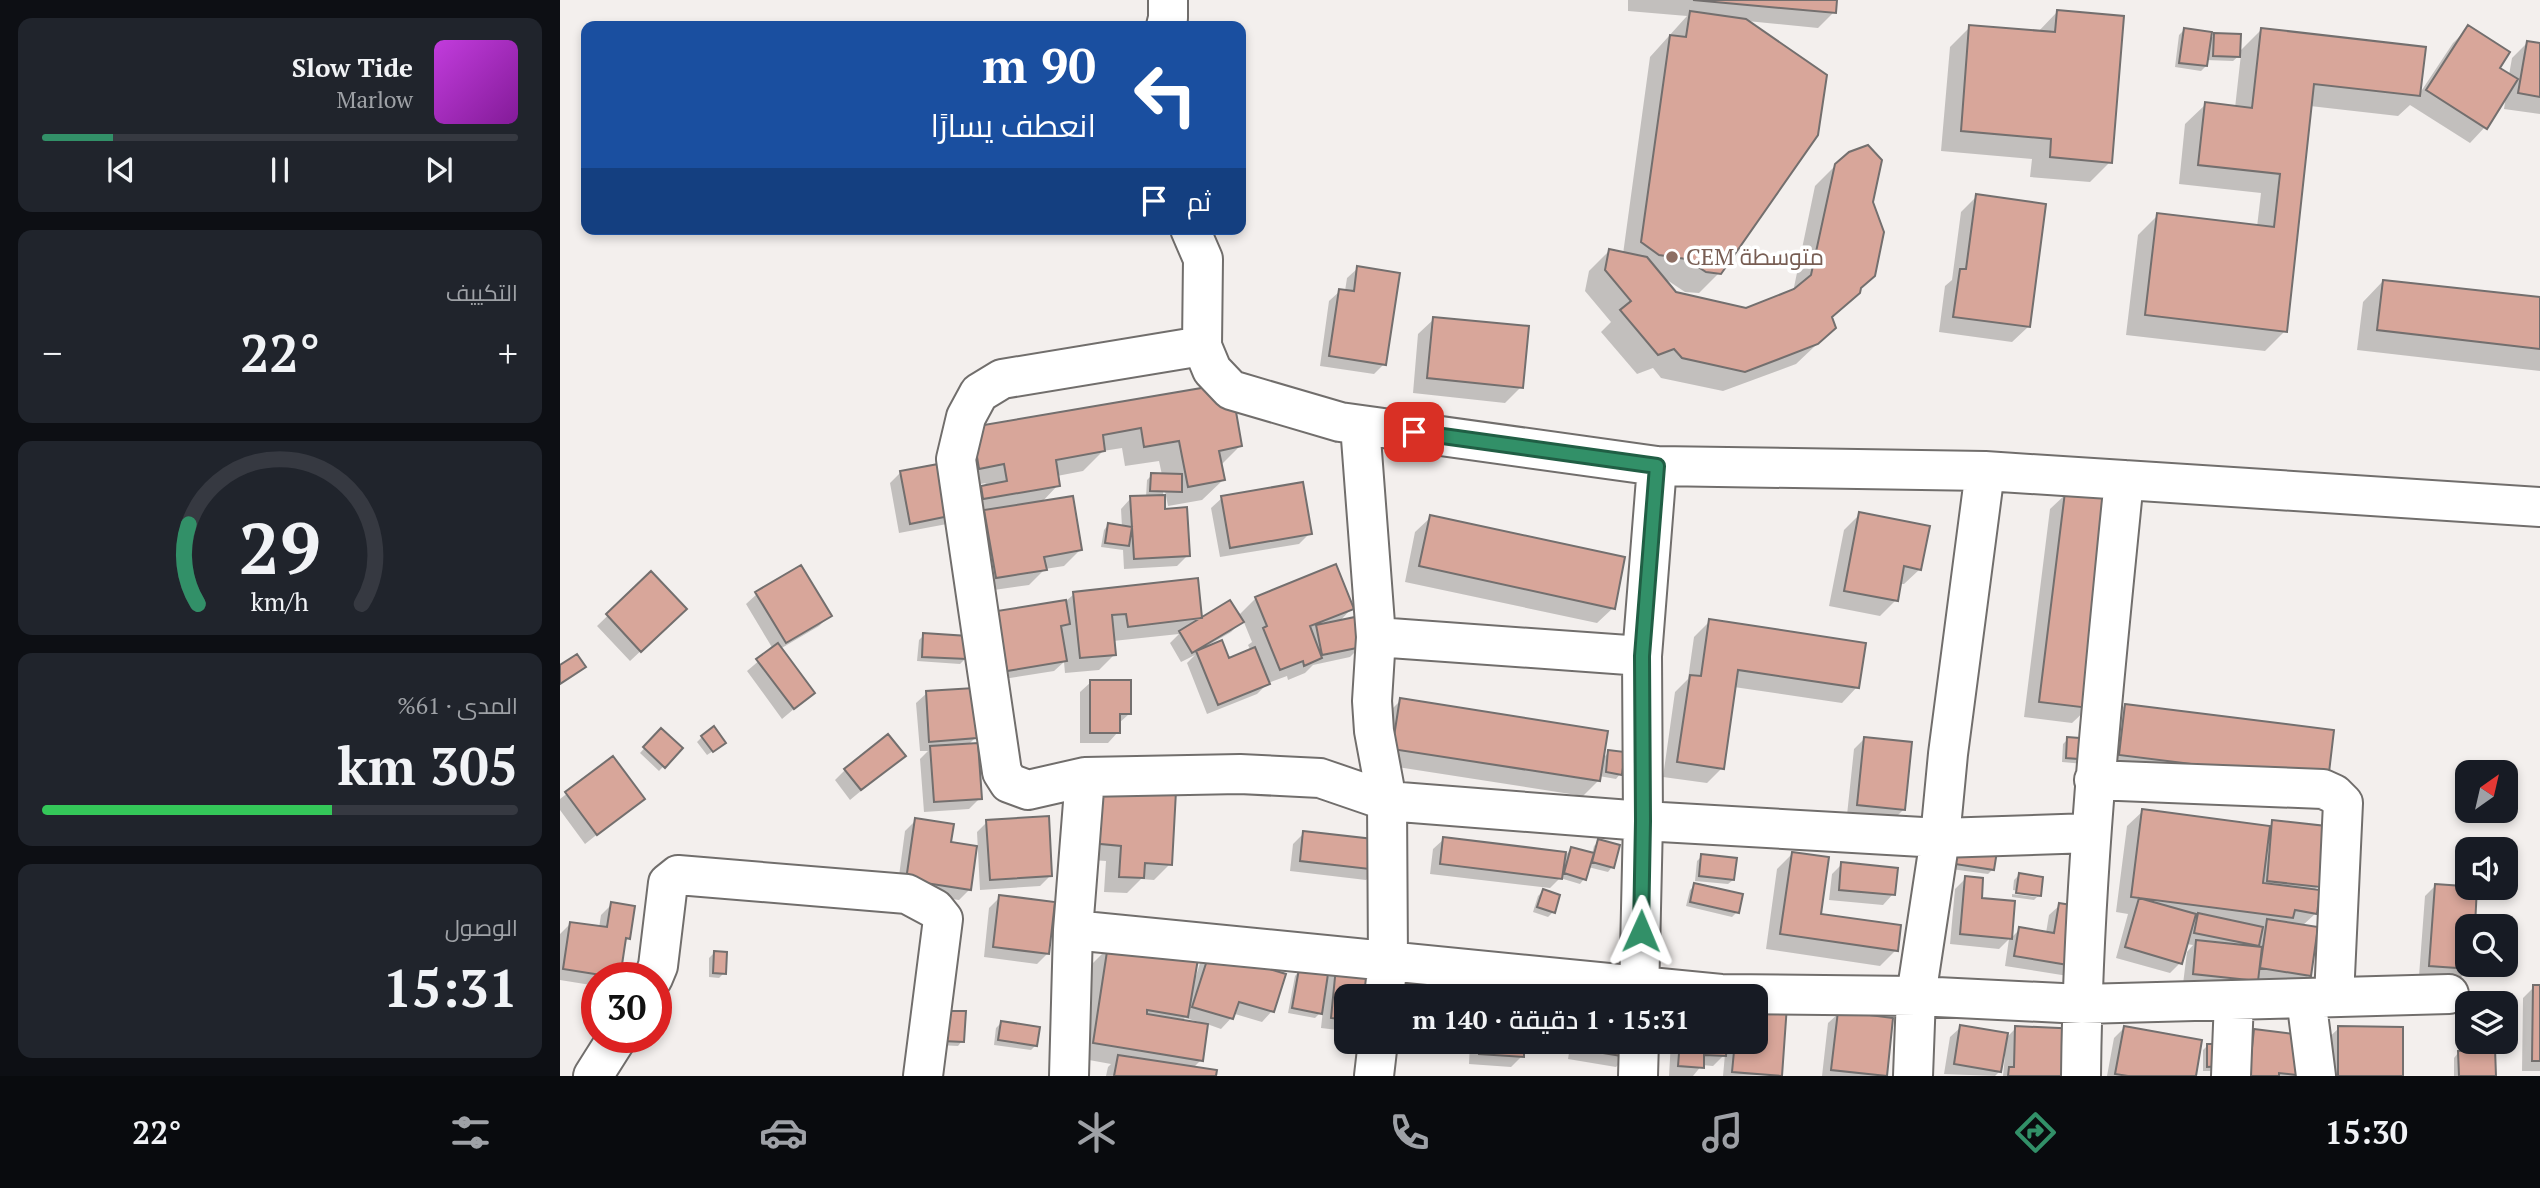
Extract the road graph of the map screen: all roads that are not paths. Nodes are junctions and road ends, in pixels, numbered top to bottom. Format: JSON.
{"nodes":[{"id":1,"x":1168,"y":0,"type":"edge"},
{"id":2,"x":1167,"y":21,"type":"edge"},
{"id":3,"x":1193,"y":235,"type":"edge"},
{"id":4,"x":1202,"y":346,"type":"junction"},
{"id":5,"x":1360,"y":425,"type":"junction"},
{"id":6,"x":1657,"y":466,"type":"junction"},
{"id":7,"x":1985,"y":471,"type":"junction"},
{"id":8,"x":2124,"y":480,"type":"junction"},
{"id":9,"x":2540,"y":507,"type":"edge"},
{"id":10,"x":1376,"y":637,"type":"junction"},
{"id":11,"x":1642,"y":656,"type":"junction"},
{"id":12,"x":1085,"y":777,"type":"junction"},
{"id":13,"x":2094,"y":780,"type":"junction"},
{"id":14,"x":1387,"y":801,"type":"junction"},
{"id":15,"x":1643,"y":821,"type":"junction"},
{"id":16,"x":2091,"y":833,"type":"junction"},
{"id":17,"x":1940,"y":838,"type":"junction"},
{"id":18,"x":1073,"y":930,"type":"junction"},
{"id":19,"x":659,"y":962,"type":"edge"},
{"id":20,"x":1386,"y":979,"type":"edge"},
{"id":21,"x":1492,"y":984,"type":"edge"},
{"id":22,"x":1640,"y":984,"type":"edge"},
{"id":23,"x":1768,"y":994,"type":"edge"},
{"id":24,"x":2449,"y":994,"type":"dead end"},
{"id":25,"x":1916,"y":996,"type":"junction"},
{"id":26,"x":2320,"y":998,"type":"junction"},
{"id":27,"x":2234,"y":1000,"type":"junction"},
{"id":28,"x":2081,"y":1004,"type":"junction"},
{"id":29,"x":608,"y":1053,"type":"edge"},
{"id":30,"x":1377,"y":1054,"type":"edge"},
{"id":31,"x":1639,"y":1054,"type":"edge"},
{"id":32,"x":593,"y":1076,"type":"edge"},
{"id":33,"x":923,"y":1076,"type":"edge"},
{"id":34,"x":1069,"y":1076,"type":"edge"},
{"id":35,"x":1374,"y":1076,"type":"edge"},
{"id":36,"x":1638,"y":1076,"type":"edge"},
{"id":37,"x":1913,"y":1076,"type":"edge"},
{"id":38,"x":2081,"y":1076,"type":"edge"},
{"id":39,"x":2231,"y":1076,"type":"edge"},
{"id":40,"x":2316,"y":1076,"type":"edge"}],
"edges":[{"from":1,"to":2,"type":"street"},
{"from":3,"to":4,"type":"street"},
{"from":4,"to":5,"type":"street"},
{"from":4,"to":12,"type":"street"},
{"from":5,"to":6,"type":"street"},
{"from":5,"to":10,"type":"street"},
{"from":6,"to":7,"type":"street"},
{"from":6,"to":11,"type":"street"},
{"from":7,"to":8,"type":"street"},
{"from":7,"to":17,"type":"street"},
{"from":8,"to":9,"type":"street"},
{"from":8,"to":13,"type":"street"},
{"from":10,"to":11,"type":"street"},
{"from":10,"to":14,"type":"street"},
{"from":11,"to":15,"type":"street"},
{"from":12,"to":14,"type":"street"},
{"from":12,"to":18,"type":"street"},
{"from":13,"to":16,"type":"street"},
{"from":13,"to":26,"type":"street"},
{"from":14,"to":15,"type":"street"},
{"from":14,"to":20,"type":"street"},
{"from":15,"to":17,"type":"street"},
{"from":15,"to":22,"type":"street"},
{"from":16,"to":17,"type":"street"},
{"from":16,"to":28,"type":"street"},
{"from":17,"to":25,"type":"street"},
{"from":18,"to":20,"type":"street"},
{"from":18,"to":34,"type":"street"},
{"from":19,"to":33,"type":"street"},
{"from":20,"to":21,"type":"street"},
{"from":23,"to":25,"type":"street"},
{"from":24,"to":26,"type":"street"},
{"from":25,"to":28,"type":"street"},
{"from":25,"to":37,"type":"street"},
{"from":26,"to":27,"type":"street"},
{"from":26,"to":40,"type":"street"},
{"from":27,"to":28,"type":"street"},
{"from":27,"to":39,"type":"street"},
{"from":28,"to":38,"type":"street"},
{"from":29,"to":32,"type":"street"},
{"from":30,"to":35,"type":"street"},
{"from":31,"to":36,"type":"street"}]}
